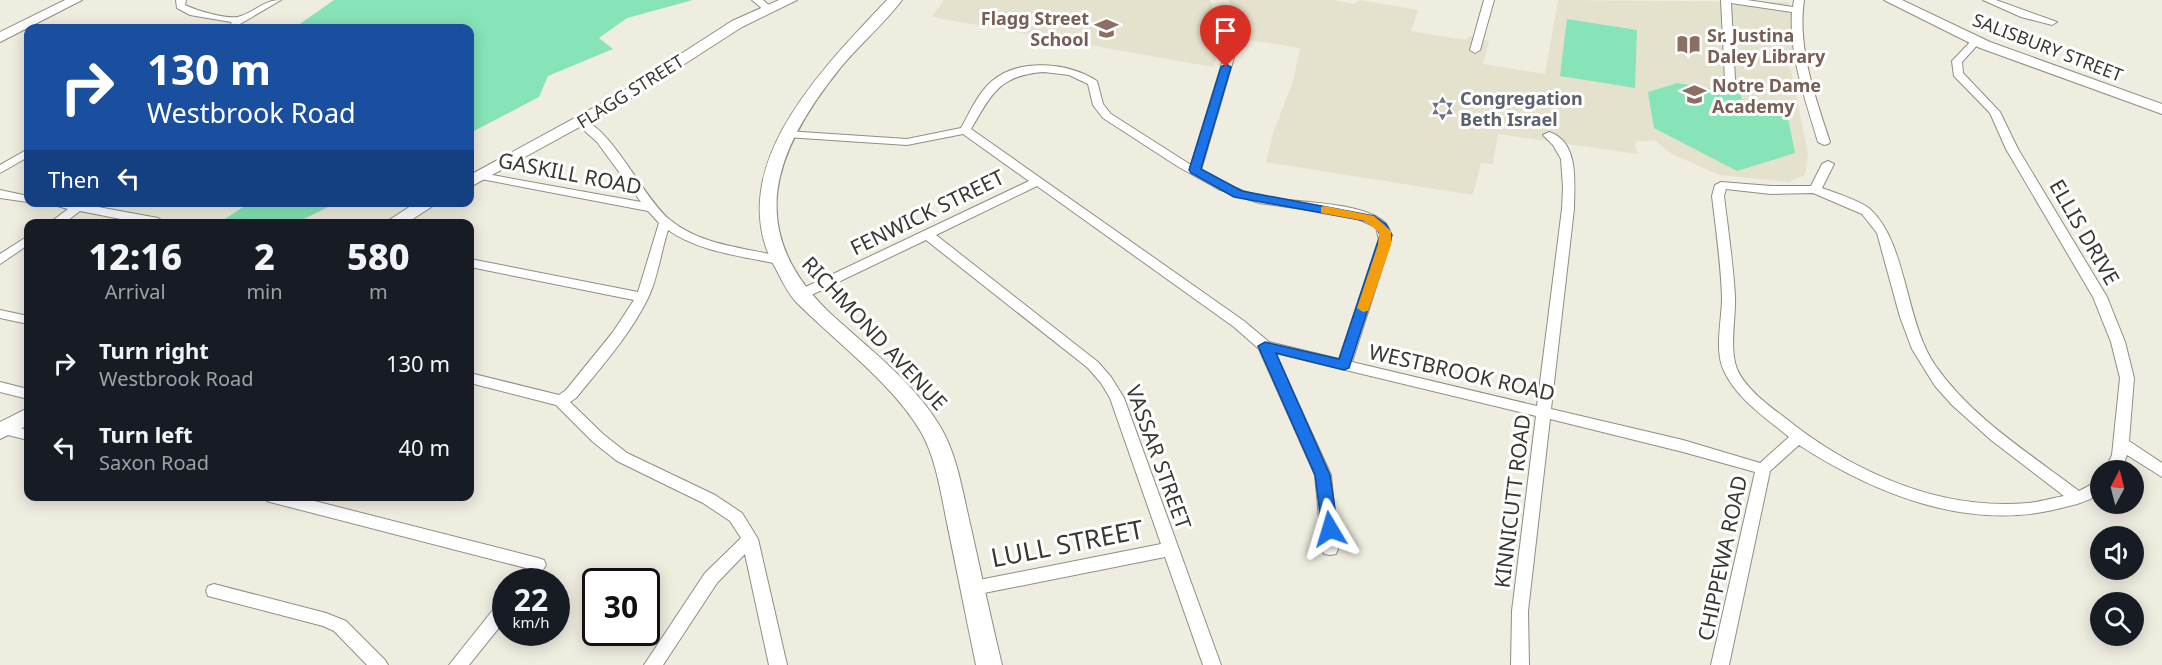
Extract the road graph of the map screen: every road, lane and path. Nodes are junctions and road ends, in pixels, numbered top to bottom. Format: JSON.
{"nodes":[{"id":1,"x":75,"y":0,"type":"edge"},
{"id":2,"x":181,"y":0,"type":"edge"},
{"id":3,"x":276,"y":0,"type":"edge"},
{"id":4,"x":790,"y":0,"type":"edge"},
{"id":5,"x":895,"y":0,"type":"edge"},
{"id":6,"x":1489,"y":0,"type":"edge"},
{"id":7,"x":1727,"y":0,"type":"edge"},
{"id":8,"x":1890,"y":0,"type":"edge"},
{"id":9,"x":1988,"y":0,"type":"edge"},
{"id":10,"x":763,"y":5,"type":"edge"},
{"id":11,"x":1798,"y":5,"type":"edge"},
{"id":12,"x":241,"y":21,"type":"junction"},
{"id":13,"x":2052,"y":22,"type":"dead end"},
{"id":14,"x":28,"y":24,"type":"edge"},
{"id":15,"x":236,"y":24,"type":"edge"},
{"id":16,"x":24,"y":26,"type":"edge"},
{"id":17,"x":0,"y":38,"type":"edge"},
{"id":18,"x":1976,"y":41,"type":"junction"},
{"id":19,"x":1232,"y":47,"type":"dead end"},
{"id":20,"x":1475,"y":50,"type":"dead end"},
{"id":21,"x":1730,"y":80,"type":"dead end"},
{"id":22,"x":2162,"y":109,"type":"edge"},
{"id":23,"x":580,"y":122,"type":"junction"},
{"id":24,"x":965,"y":130,"type":"junction"},
{"id":25,"x":786,"y":134,"type":"junction"},
{"id":26,"x":1549,"y":135,"type":"dead end"},
{"id":27,"x":1824,"y":142,"type":"dead end"},
{"id":28,"x":24,"y":155,"type":"edge"},
{"id":29,"x":1828,"y":164,"type":"dead end"},
{"id":30,"x":0,"y":170,"type":"edge"},
{"id":31,"x":1195,"y":170,"type":"junction"},
{"id":32,"x":475,"y":179,"type":"edge"},
{"id":33,"x":1039,"y":181,"type":"junction"},
{"id":34,"x":1815,"y":189,"type":"junction"},
{"id":35,"x":0,"y":194,"type":"edge"},
{"id":36,"x":24,"y":198,"type":"edge"},
{"id":37,"x":72,"y":207,"type":"edge"},
{"id":38,"x":422,"y":207,"type":"edge"},
{"id":39,"x":77,"y":208,"type":"junction"},
{"id":40,"x":652,"y":208,"type":"junction"},
{"id":41,"x":61,"y":219,"type":"edge"},
{"id":42,"x":141,"y":219,"type":"edge"},
{"id":43,"x":400,"y":219,"type":"edge"},
{"id":44,"x":665,"y":222,"type":"junction"},
{"id":45,"x":927,"y":234,"type":"junction"},
{"id":46,"x":24,"y":243,"type":"edge"},
{"id":47,"x":0,"y":260,"type":"edge"},
{"id":48,"x":778,"y":260,"type":"junction"},
{"id":49,"x":474,"y":264,"type":"edge"},
{"id":50,"x":800,"y":295,"type":"junction"},
{"id":51,"x":642,"y":297,"type":"junction"},
{"id":52,"x":0,"y":314,"type":"edge"},
{"id":53,"x":24,"y":319,"type":"edge"},
{"id":54,"x":1265,"y":346,"type":"junction"},
{"id":55,"x":1344,"y":365,"type":"junction"},
{"id":56,"x":474,"y":379,"type":"edge"},
{"id":57,"x":0,"y":387,"type":"edge"},
{"id":58,"x":24,"y":393,"type":"edge"},
{"id":59,"x":561,"y":401,"type":"junction"},
{"id":60,"x":1545,"y":413,"type":"junction"},
{"id":61,"x":24,"y":418,"type":"edge"},
{"id":62,"x":2,"y":430,"type":"edge"},
{"id":63,"x":24,"y":434,"type":"edge"},
{"id":64,"x":1797,"y":438,"type":"junction"},
{"id":65,"x":2122,"y":444,"type":"junction"},
{"id":66,"x":2116,"y":460,"type":"edge"},
{"id":67,"x":1763,"y":469,"type":"junction"},
{"id":68,"x":2162,"y":471,"type":"edge"},
{"id":69,"x":2090,"y":491,"type":"edge"},
{"id":70,"x":2078,"y":498,"type":"junction"},
{"id":71,"x":289,"y":501,"type":"edge"},
{"id":72,"x":750,"y":539,"type":"junction"},
{"id":73,"x":1171,"y":549,"type":"junction"},
{"id":74,"x":1330,"y":549,"type":"dead end"},
{"id":75,"x":536,"y":568,"type":"edge"},
{"id":76,"x":974,"y":588,"type":"junction"},
{"id":77,"x":214,"y":591,"type":"dead end"},
{"id":78,"x":492,"y":623,"type":"edge"},
{"id":79,"x":379,"y":665,"type":"edge"},
{"id":80,"x":458,"y":665,"type":"edge"},
{"id":81,"x":653,"y":665,"type":"edge"},
{"id":82,"x":778,"y":665,"type":"edge"},
{"id":83,"x":989,"y":665,"type":"edge"},
{"id":84,"x":1212,"y":665,"type":"edge"},
{"id":85,"x":1520,"y":665,"type":"edge"},
{"id":86,"x":1720,"y":665,"type":"edge"}],
"edges":[{"from":1,"to":14,"type":"street"},
{"from":2,"to":12,"type":"street"},
{"from":3,"to":12,"type":"street"},
{"from":4,"to":10,"type":"street","name":"FLAGG STREET"},
{"from":5,"to":25,"type":"street","name":"RICHMOND AVENUE"},
{"from":6,"to":20,"type":"street"},
{"from":7,"to":11,"type":"street"},
{"from":7,"to":21,"type":"street"},
{"from":8,"to":18,"type":"street","name":"SALISBURY STREET"},
{"from":9,"to":13,"type":"street"},
{"from":10,"to":23,"type":"street","name":"FLAGG STREET"},
{"from":11,"to":27,"type":"street"},
{"from":12,"to":15,"type":"street"},
{"from":16,"to":17,"type":"street"},
{"from":18,"to":22,"type":"street","name":"SALISBURY STREET"},
{"from":18,"to":65,"type":"street","name":"ELLIS DRIVE"},
{"from":19,"to":31,"type":"street"},
{"from":23,"to":32,"type":"street","name":"FLAGG STREET"},
{"from":23,"to":40,"type":"street"},
{"from":24,"to":25,"type":"street"},
{"from":24,"to":31,"type":"street"},
{"from":24,"to":33,"type":"street","name":"WESTBROOK ROAD"},
{"from":25,"to":48,"type":"street","name":"RICHMOND AVENUE"},
{"from":26,"to":60,"type":"street","name":"KINNICUTT ROAD"},
{"from":28,"to":30,"type":"street"},
{"from":29,"to":34,"type":"street"},
{"from":31,"to":55,"type":"street"},
{"from":32,"to":40,"type":"street","name":"GASKILL ROAD"},
{"from":33,"to":45,"type":"street","name":"FENWICK STREET"},
{"from":33,"to":54,"type":"street","name":"WESTBROOK ROAD"},
{"from":34,"to":64,"type":"street"},
{"from":34,"to":70,"type":"street"},
{"from":35,"to":36,"type":"street"},
{"from":37,"to":39,"type":"street"},
{"from":38,"to":43,"type":"street"},
{"from":39,"to":41,"type":"street"},
{"from":39,"to":42,"type":"street"},
{"from":40,"to":44,"type":"street"},
{"from":44,"to":48,"type":"street"},
{"from":44,"to":51,"type":"street"},
{"from":45,"to":50,"type":"street","name":"FENWICK STREET"},
{"from":45,"to":73,"type":"street","name":"VASSAR STREET"},
{"from":46,"to":47,"type":"street"},
{"from":48,"to":50,"type":"street","name":"RICHMOND AVENUE"},
{"from":49,"to":51,"type":"street"},
{"from":50,"to":76,"type":"street","name":"RICHMOND AVENUE"},
{"from":51,"to":59,"type":"street"},
{"from":52,"to":53,"type":"street"},
{"from":54,"to":55,"type":"street","name":"WESTBROOK ROAD"},
{"from":54,"to":74,"type":"street"},
{"from":55,"to":60,"type":"street","name":"WESTBROOK ROAD"},
{"from":56,"to":59,"type":"street"},
{"from":57,"to":58,"type":"street"},
{"from":59,"to":72,"type":"street"},
{"from":60,"to":67,"type":"street","name":"WESTBROOK ROAD"},
{"from":60,"to":85,"type":"street","name":"KINNICUTT ROAD"},
{"from":61,"to":62,"type":"street"},
{"from":62,"to":63,"type":"street"},
{"from":64,"to":67,"type":"street","name":"CHIPPEWA ROAD"},
{"from":64,"to":70,"type":"street"},
{"from":65,"to":66,"type":"street","name":"ELLIS DRIVE"},
{"from":65,"to":68,"type":"street"},
{"from":67,"to":86,"type":"street","name":"CHIPPEWA ROAD"},
{"from":69,"to":70,"type":"street"},
{"from":71,"to":75,"type":"street"},
{"from":72,"to":81,"type":"street"},
{"from":72,"to":82,"type":"street"},
{"from":73,"to":76,"type":"street","name":"LULL STREET"},
{"from":73,"to":84,"type":"street","name":"VASSAR STREET"},
{"from":76,"to":83,"type":"street","name":"RICHMOND AVENUE"},
{"from":77,"to":79,"type":"street"},
{"from":78,"to":80,"type":"street"}]}
